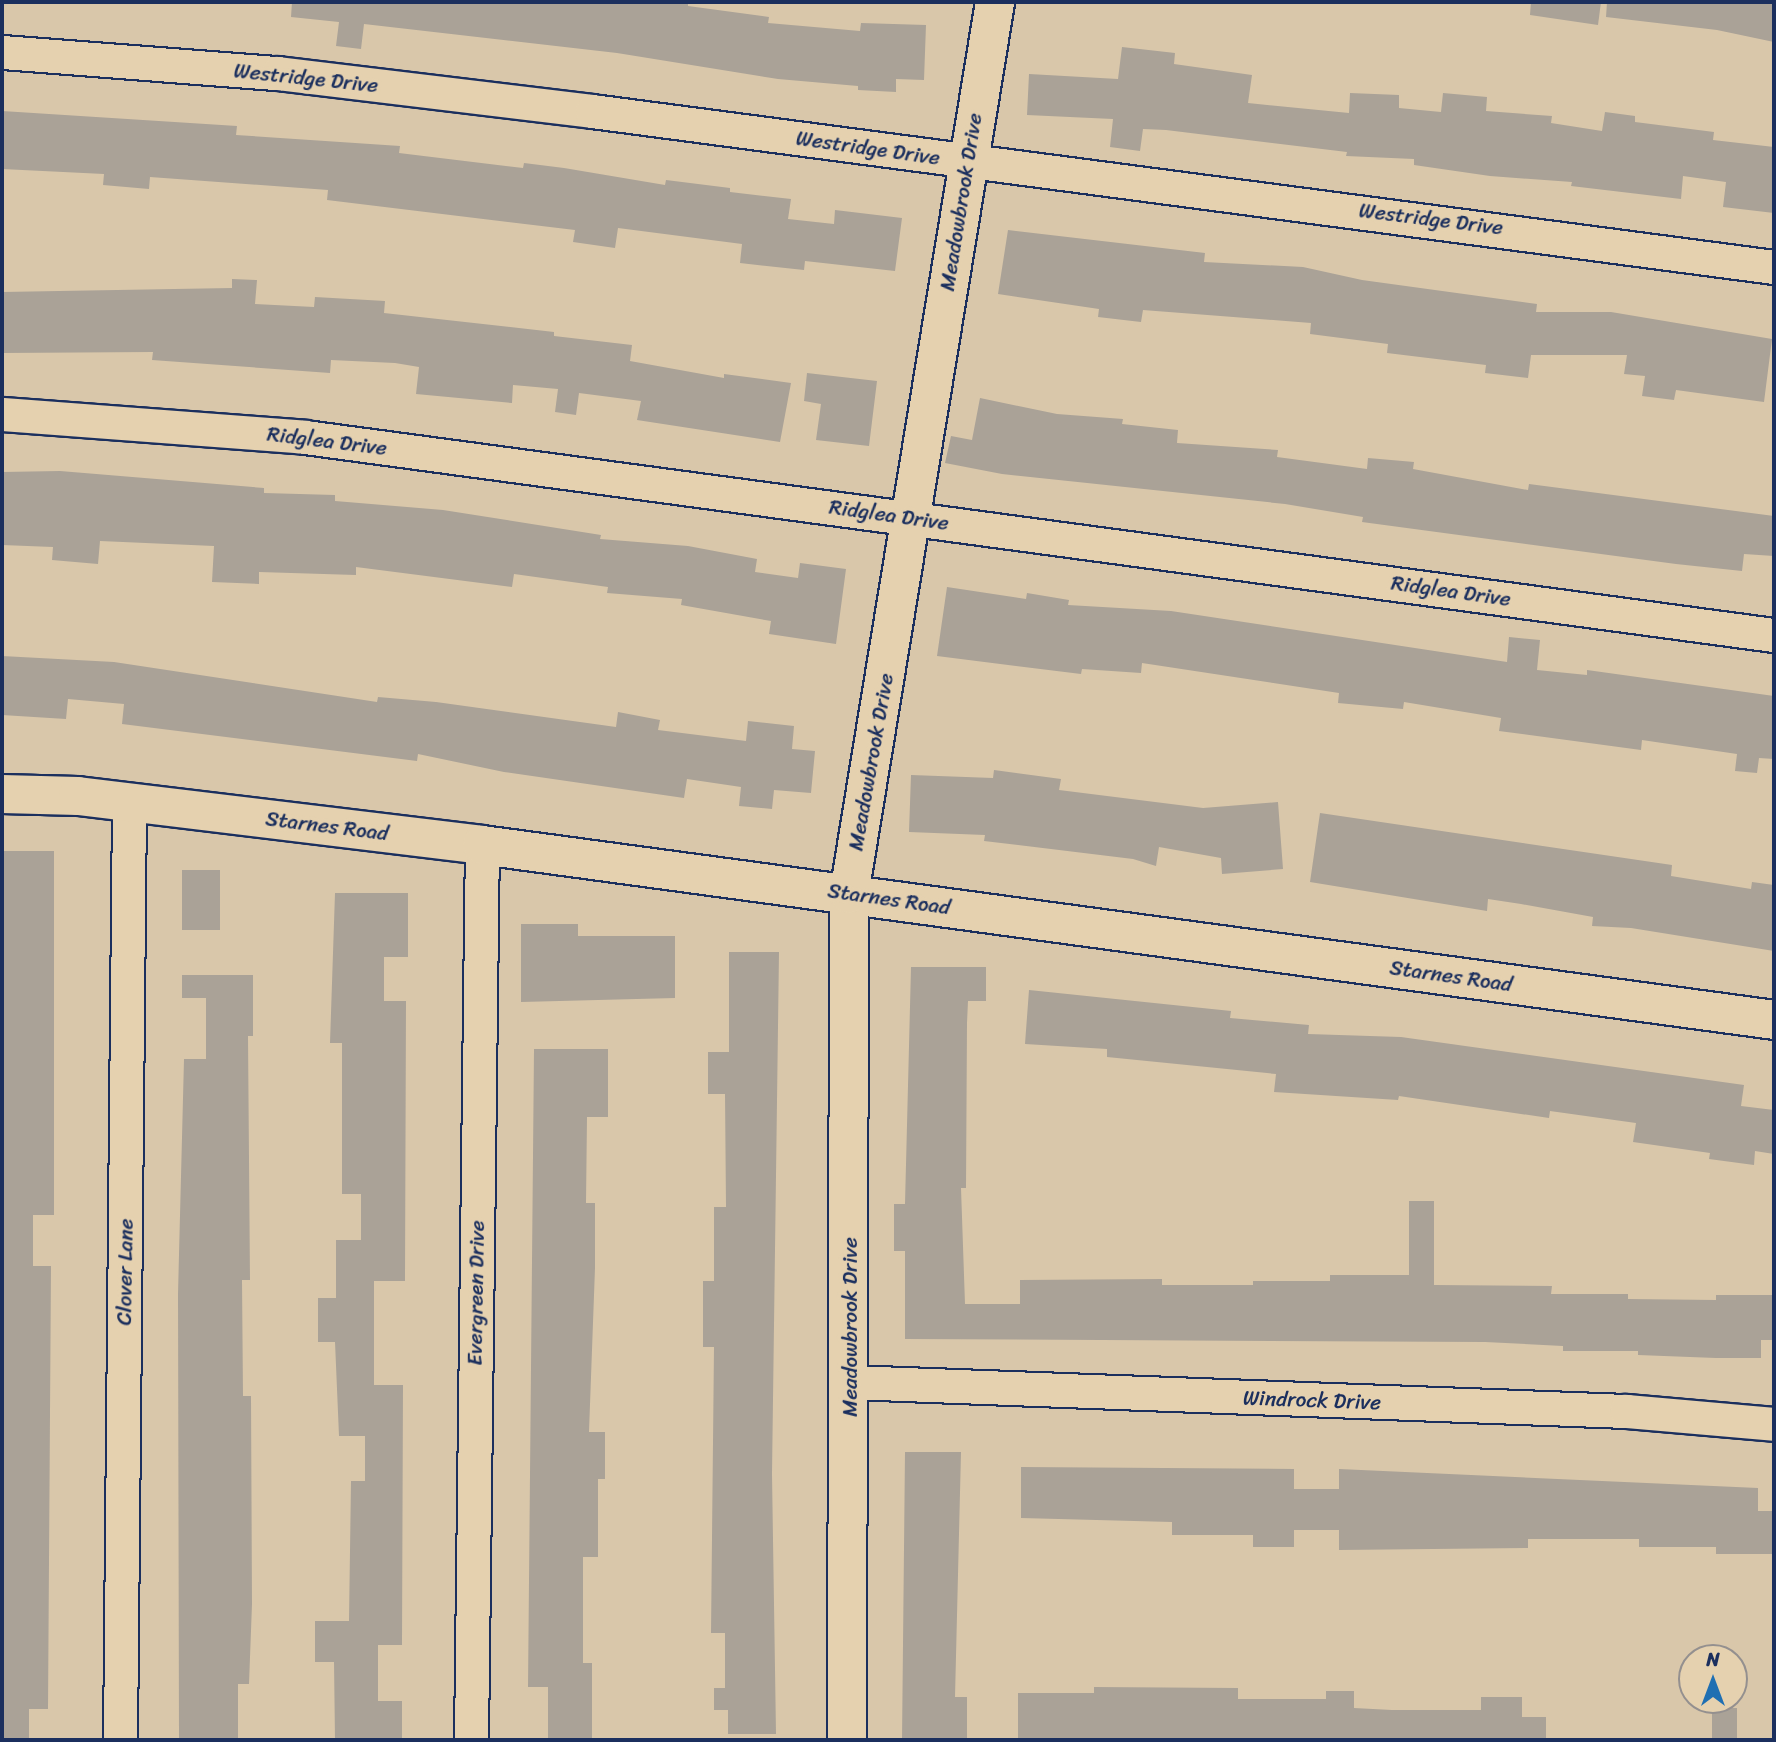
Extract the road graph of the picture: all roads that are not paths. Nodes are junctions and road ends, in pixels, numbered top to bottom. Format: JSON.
{"nodes":[{"id":1,"x":995,"y":2,"type":"edge"},
{"id":2,"x":2,"y":52,"type":"edge"},
{"id":3,"x":966,"y":161,"type":"junction"},
{"id":4,"x":1774,"y":267,"type":"edge"},
{"id":5,"x":2,"y":414,"type":"edge"},
{"id":6,"x":913,"y":518,"type":"junction"},
{"id":7,"x":1774,"y":635,"type":"edge"},
{"id":8,"x":2,"y":794,"type":"edge"},
{"id":9,"x":129,"y":803,"type":"junction"},
{"id":10,"x":482,"y":845,"type":"junction"},
{"id":11,"x":849,"y":894,"type":"junction"},
{"id":12,"x":1774,"y":1020,"type":"edge"},
{"id":13,"x":850,"y":1382,"type":"junction"},
{"id":14,"x":1774,"y":1424,"type":"edge"},
{"id":15,"x":120,"y":1740,"type":"edge"},
{"id":16,"x":471,"y":1740,"type":"edge"},
{"id":17,"x":847,"y":1740,"type":"edge"}],
"edges":[{"from":1,"to":3,"type":"main road","name":"Meadowbrook Drive"},
{"from":2,"to":3,"type":"street","name":"Westridge Drive"},
{"from":3,"to":4,"type":"street","name":"Westridge Drive"},
{"from":3,"to":6,"type":"main road","name":"Meadowbrook Drive"},
{"from":5,"to":6,"type":"street","name":"Ridglea Drive"},
{"from":6,"to":7,"type":"street","name":"Ridglea Drive"},
{"from":6,"to":11,"type":"main road","name":"Meadowbrook Drive"},
{"from":8,"to":9,"type":"main road","name":"Starnes Road"},
{"from":9,"to":10,"type":"main road","name":"Starnes Road"},
{"from":9,"to":15,"type":"street","name":"Clover Lane"},
{"from":10,"to":11,"type":"main road","name":"Starnes Road"},
{"from":10,"to":16,"type":"street","name":"Evergreen Drive"},
{"from":11,"to":12,"type":"main road","name":"Starnes Road"},
{"from":11,"to":13,"type":"main road","name":"Meadowbrook Drive"},
{"from":13,"to":14,"type":"street","name":"Windrock Drive"},
{"from":13,"to":17,"type":"main road","name":"Meadowbrook Drive"}]}
